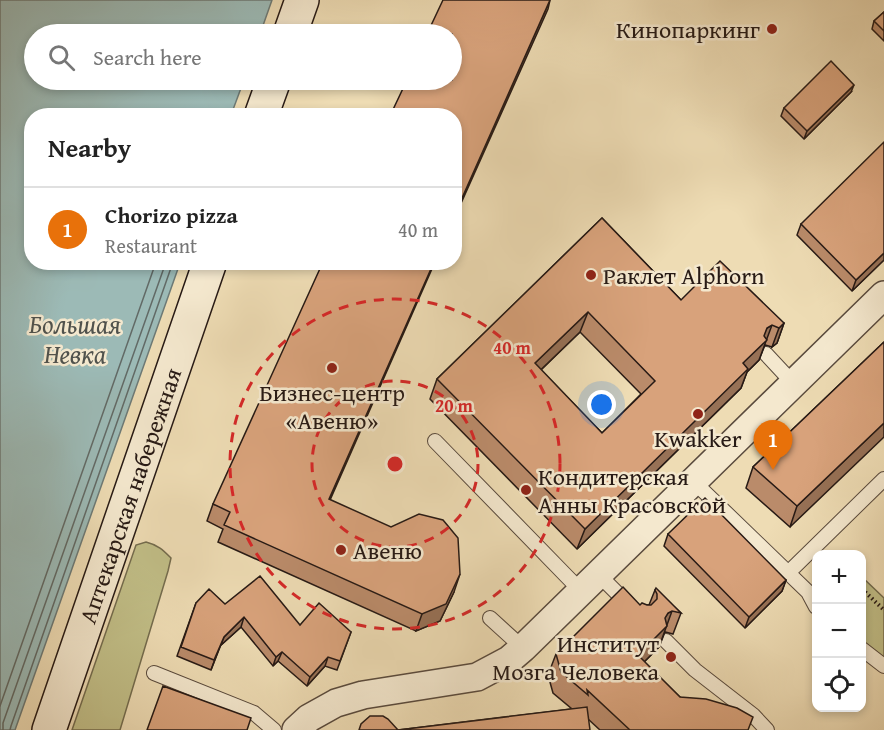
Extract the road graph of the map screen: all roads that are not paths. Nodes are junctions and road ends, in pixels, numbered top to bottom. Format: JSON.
{"nodes":[{"id":1,"x":302,"y":0,"type":"edge"},
{"id":2,"x":294,"y":24,"type":"edge"},
{"id":3,"x":270,"y":90,"type":"edge"},
{"id":4,"x":264,"y":108,"type":"edge"},
{"id":5,"x":207,"y":270,"type":"edge"},
{"id":6,"x":884,"y":295,"type":"edge"},
{"id":7,"x":766,"y":354,"type":"edge"},
{"id":8,"x":794,"y":383,"type":"junction"},
{"id":9,"x":435,"y":441,"type":"dead end"},
{"id":10,"x":884,"y":479,"type":"edge"},
{"id":11,"x":693,"y":481,"type":"junction"},
{"id":12,"x":788,"y":573,"type":"junction"},
{"id":13,"x":590,"y":582,"type":"junction"},
{"id":14,"x":814,"y":604,"type":"edge"},
{"id":15,"x":641,"y":617,"type":"edge"},
{"id":16,"x":490,"y":618,"type":"dead end"},
{"id":17,"x":666,"y":641,"type":"edge"},
{"id":18,"x":522,"y":648,"type":"junction"},
{"id":19,"x":866,"y":653,"type":"edge"},
{"id":20,"x":884,"y":666,"type":"edge"},
{"id":21,"x":153,"y":673,"type":"dead end"},
{"id":22,"x":49,"y":730,"type":"edge"},
{"id":23,"x":274,"y":730,"type":"edge"},
{"id":24,"x":296,"y":730,"type":"edge"},
{"id":25,"x":767,"y":730,"type":"edge"}],
"edges":[{"from":1,"to":2,"type":"street"},
{"from":3,"to":4,"type":"street"},
{"from":5,"to":22,"type":"street","name":"Аптекарская набережная"},
{"from":6,"to":8,"type":"street"},
{"from":7,"to":8,"type":"lane"},
{"from":8,"to":11,"type":"street"},
{"from":9,"to":13,"type":"lane"},
{"from":10,"to":12,"type":"lane"},
{"from":11,"to":12,"type":"lane"},
{"from":11,"to":13,"type":"street"},
{"from":12,"to":14,"type":"lane"},
{"from":13,"to":15,"type":"lane"},
{"from":13,"to":18,"type":"street"},
{"from":16,"to":18,"type":"lane"},
{"from":17,"to":25,"type":"lane"},
{"from":18,"to":24,"type":"street"},
{"from":19,"to":20,"type":"lane"},
{"from":21,"to":23,"type":"lane"}]}
